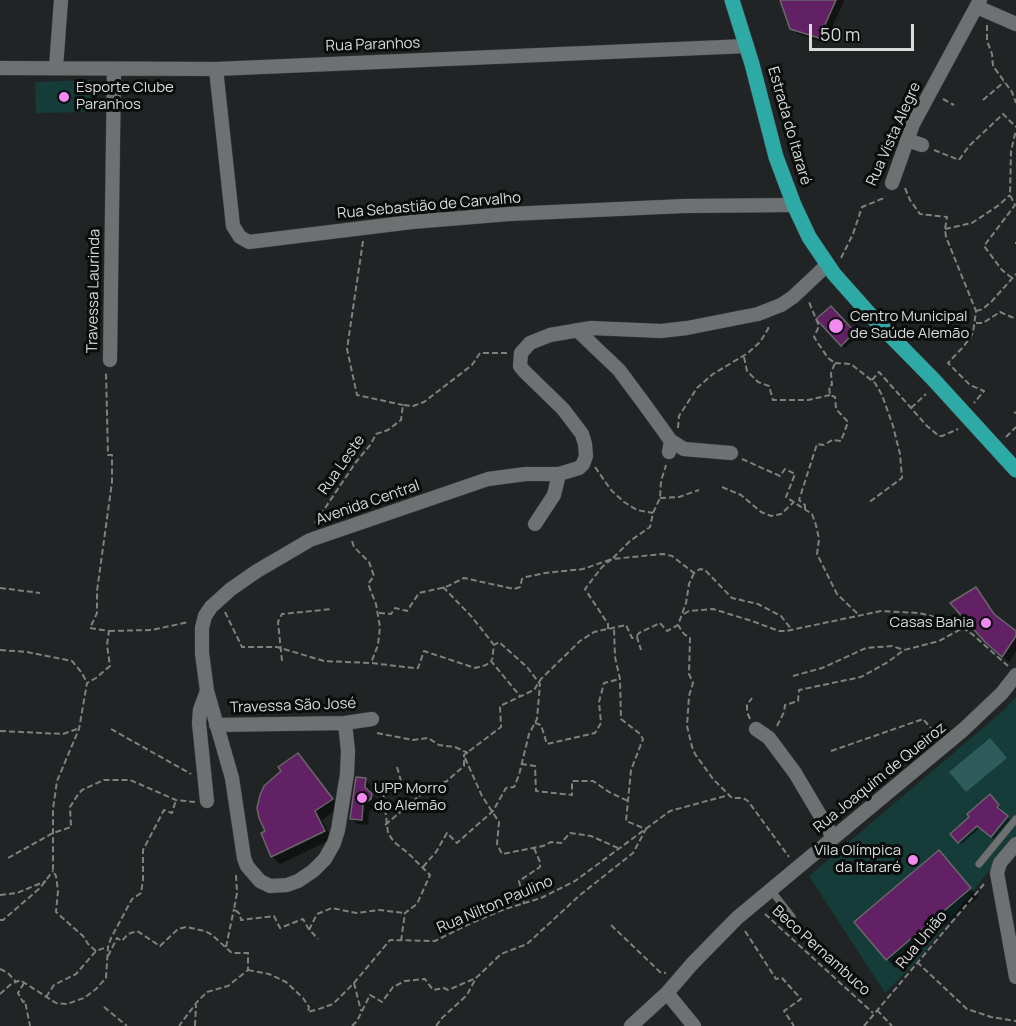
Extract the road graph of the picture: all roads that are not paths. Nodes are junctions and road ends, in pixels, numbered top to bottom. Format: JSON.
{"nodes":[{"id":1,"x":61,"y":0,"type":"edge"},
{"id":2,"x":732,"y":0,"type":"edge"},
{"id":3,"x":982,"y":7,"type":"edge"},
{"id":4,"x":1016,"y":24,"type":"edge"},
{"id":5,"x":747,"y":46,"type":"junction"},
{"id":6,"x":0,"y":68,"type":"edge"},
{"id":7,"x":56,"y":68,"type":"junction"},
{"id":8,"x":114,"y":69,"type":"junction"},
{"id":9,"x":216,"y":69,"type":"junction"},
{"id":10,"x":907,"y":140,"type":"junction"},
{"id":11,"x":922,"y":145,"type":"road end"},
{"id":12,"x":892,"y":183,"type":"road end"},
{"id":13,"x":794,"y":205,"type":"junction"},
{"id":14,"x":831,"y":269,"type":"junction"},
{"id":15,"x":577,"y":330,"type":"junction"},
{"id":16,"x":110,"y":360,"type":"road end"},
{"id":17,"x":731,"y":453,"type":"road end"},
{"id":18,"x":1016,"y":470,"type":"edge"},
{"id":19,"x":559,"y":474,"type":"junction"},
{"id":20,"x":535,"y":524,"type":"dead end"},
{"id":21,"x":1013,"y":679,"type":"edge"},
{"id":22,"x":207,"y":691,"type":"junction"},
{"id":23,"x":345,"y":723,"type":"junction"},
{"id":24,"x":216,"y":725,"type":"junction"},
{"id":25,"x":373,"y":726,"type":"road end"},
{"id":26,"x":756,"y":729,"type":"road end"},
{"id":27,"x":207,"y":801,"type":"road end"},
{"id":28,"x":1016,"y":819,"type":"edge"},
{"id":29,"x":833,"y":837,"type":"junction"},
{"id":30,"x":1016,"y":844,"type":"edge"},
{"id":31,"x":979,"y":864,"type":"dead end"},
{"id":32,"x":770,"y":889,"type":"junction"},
{"id":33,"x":792,"y":916,"type":"dead end"},
{"id":34,"x":1016,"y":977,"type":"edge"},
{"id":35,"x":667,"y":993,"type":"junction"},
{"id":36,"x":631,"y":1026,"type":"edge"},
{"id":37,"x":694,"y":1026,"type":"edge"}],
"edges":[{"from":1,"to":7,"type":"street"},
{"from":2,"to":5,"type":"main road","name":"Estrada do Itararé"},
{"from":3,"to":4,"type":"street"},
{"from":3,"to":10,"type":"street","name":"Rua Vista Alegre"},
{"from":5,"to":9,"type":"street","name":"Rua Paranhos"},
{"from":5,"to":13,"type":"main road","name":"Estrada do Itararé"},
{"from":6,"to":7,"type":"street","name":"Rua Paranhos"},
{"from":7,"to":8,"type":"street","name":"Rua Paranhos"},
{"from":8,"to":9,"type":"street","name":"Rua Paranhos"},
{"from":8,"to":16,"type":"street","name":"Travessa Laurinda"},
{"from":9,"to":13,"type":"street","name":"Rua Sebastião de Carvalho"},
{"from":10,"to":11,"type":"street"},
{"from":10,"to":12,"type":"street","name":"Rua Vista Alegre"},
{"from":13,"to":14,"type":"main road","name":"Estrada do Itararé"},
{"from":14,"to":15,"type":"street"},
{"from":14,"to":18,"type":"main road","name":"Estrada do Itararé"},
{"from":15,"to":17,"type":"street"},
{"from":15,"to":19,"type":"street","name":"Avenida Central"},
{"from":19,"to":20,"type":"street"},
{"from":19,"to":22,"type":"street","name":"Avenida Central"},
{"from":21,"to":29,"type":"street","name":"Rua Joaquim de Queiroz"},
{"from":22,"to":24,"type":"street"},
{"from":22,"to":27,"type":"street"},
{"from":23,"to":24,"type":"street","name":"Travessa São José"},
{"from":23,"to":24,"type":"street"},
{"from":23,"to":25,"type":"street","name":"Travessa São José"},
{"from":26,"to":29,"type":"street"},
{"from":28,"to":31,"type":"lane"},
{"from":29,"to":32,"type":"street","name":"Rua Joaquim de Queiroz"},
{"from":30,"to":34,"type":"street"},
{"from":32,"to":33,"type":"lane"},
{"from":32,"to":35,"type":"street","name":"Rua Joaquim de Queiroz"},
{"from":35,"to":36,"type":"street","name":"Rua Joaquim de Queiroz"},
{"from":35,"to":37,"type":"street"}]}
